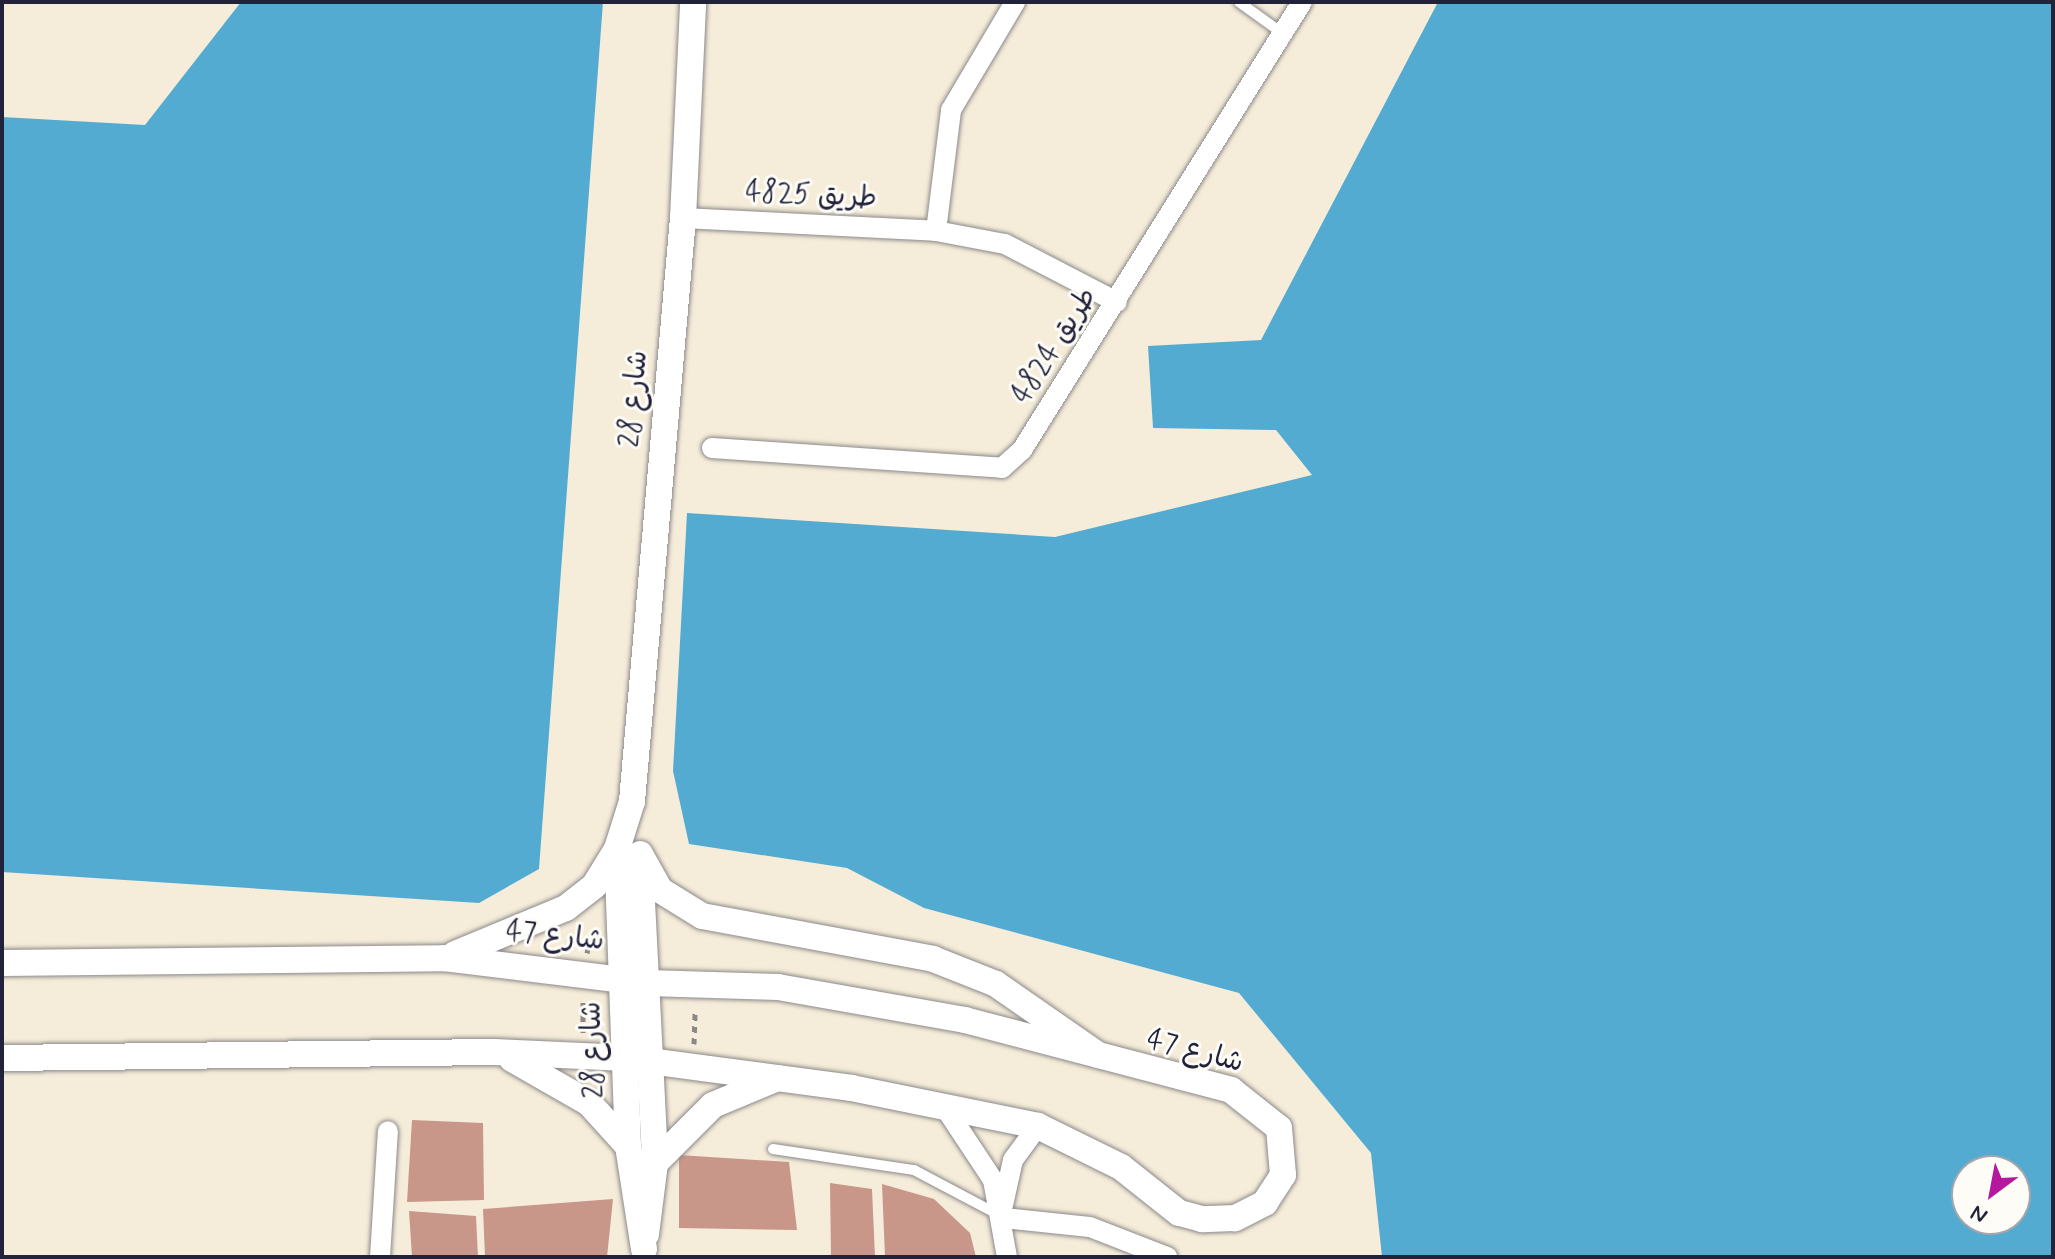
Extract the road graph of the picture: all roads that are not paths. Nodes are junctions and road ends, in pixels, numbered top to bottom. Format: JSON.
{"nodes":[{"id":1,"x":693,"y":2,"type":"edge"},
{"id":2,"x":1015,"y":2,"type":"edge"},
{"id":3,"x":1239,"y":2,"type":"edge"},
{"id":4,"x":1302,"y":2,"type":"edge"},
{"id":5,"x":1282,"y":33,"type":"junction"},
{"id":6,"x":683,"y":218,"type":"junction"},
{"id":7,"x":936,"y":231,"type":"junction"},
{"id":8,"x":1117,"y":302,"type":"junction"},
{"id":9,"x":712,"y":448,"type":"dead end"},
{"id":10,"x":629,"y":851,"type":"junction"},
{"id":11,"x":444,"y":958,"type":"junction"},
{"id":12,"x":2,"y":963,"type":"edge"},
{"id":13,"x":636,"y":980,"type":"junction"},
{"id":14,"x":494,"y":1052,"type":"junction"},
{"id":15,"x":2,"y":1058,"type":"edge"},
{"id":16,"x":626,"y":1058,"type":"junction"},
{"id":17,"x":653,"y":1061,"type":"junction"},
{"id":18,"x":1107,"y":1062,"type":"junction"},
{"id":19,"x":779,"y":1078,"type":"junction"},
{"id":20,"x":944,"y":1106,"type":"junction"},
{"id":21,"x":1038,"y":1126,"type":"junction"},
{"id":22,"x":388,"y":1131,"type":"dead end"},
{"id":23,"x":628,"y":1146,"type":"junction"},
{"id":24,"x":773,"y":1149,"type":"dead end"},
{"id":25,"x":655,"y":1163,"type":"junction"},
{"id":26,"x":1003,"y":1214,"type":"junction"},
{"id":27,"x":643,"y":1253,"type":"edge"},
{"id":28,"x":380,"y":1257,"type":"edge"},
{"id":29,"x":1007,"y":1257,"type":"edge"},
{"id":30,"x":1167,"y":1257,"type":"edge"}],
"edges":[{"from":1,"to":6,"type":"street","name":"شارع 28"},
{"from":2,"to":7,"type":"street"},
{"from":3,"to":5,"type":"lane"},
{"from":4,"to":5,"type":"street","name":"طريق 4824"},
{"from":5,"to":8,"type":"street","name":"طريق 4824"},
{"from":6,"to":7,"type":"street","name":"طريق 4825"},
{"from":6,"to":10,"type":"street","name":"شارع 28"},
{"from":7,"to":8,"type":"street","name":"طريق 4825"},
{"from":8,"to":9,"type":"street","name":"طريق 4824"},
{"from":10,"to":11,"type":"street"},
{"from":10,"to":13,"type":"street","name":"شارع 28"},
{"from":10,"to":18,"type":"street"},
{"from":11,"to":12,"type":"street","name":"شارع 47"},
{"from":11,"to":13,"type":"street","name":"شارع 47"},
{"from":13,"to":16,"type":"street","name":"شارع 28"},
{"from":13,"to":17,"type":"street","name":"شارع 28"},
{"from":13,"to":18,"type":"street","name":"شارع 47"},
{"from":14,"to":15,"type":"street","name":"شارع 47"},
{"from":14,"to":16,"type":"street","name":"شارع 47"},
{"from":14,"to":23,"type":"street"},
{"from":16,"to":17,"type":"street","name":"شارع 47"},
{"from":16,"to":23,"type":"street","name":"شارع 28"},
{"from":17,"to":19,"type":"street","name":"شارع 47"},
{"from":17,"to":25,"type":"street","name":"شارع 28"},
{"from":18,"to":21,"type":"street","name":"شارع 47"},
{"from":19,"to":20,"type":"street","name":"شارع 47"},
{"from":19,"to":25,"type":"street"},
{"from":20,"to":21,"type":"street","name":"شارع 47"},
{"from":20,"to":26,"type":"street"},
{"from":21,"to":26,"type":"street"},
{"from":22,"to":28,"type":"street"},
{"from":23,"to":27,"type":"street","name":"شارع 28"},
{"from":24,"to":26,"type":"lane"},
{"from":25,"to":27,"type":"street","name":"شارع 28"},
{"from":26,"to":29,"type":"street"},
{"from":26,"to":30,"type":"street"}]}
